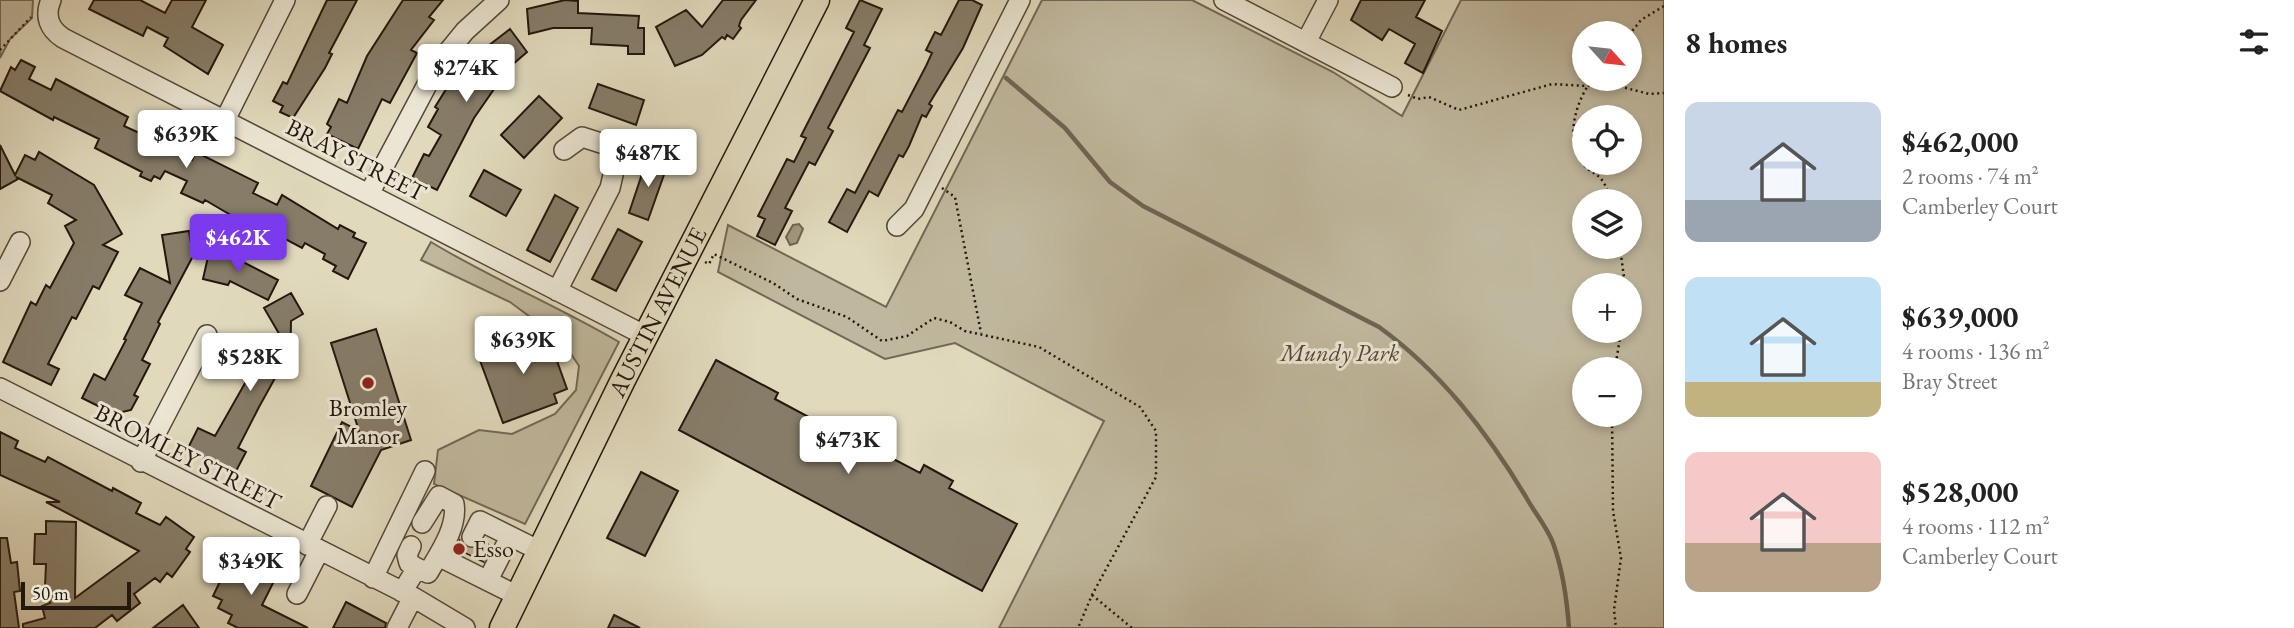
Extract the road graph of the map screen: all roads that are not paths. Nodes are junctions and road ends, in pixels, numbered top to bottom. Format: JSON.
{"nodes":[{"id":1,"x":285,"y":0,"type":"edge"},
{"id":2,"x":499,"y":0,"type":"edge"},
{"id":3,"x":817,"y":0,"type":"edge"},
{"id":4,"x":1020,"y":0,"type":"edge"},
{"id":5,"x":1224,"y":0,"type":"edge"},
{"id":6,"x":1328,"y":0,"type":"edge"},
{"id":7,"x":46,"y":11,"type":"edge"},
{"id":8,"x":1306,"y":42,"type":"junction"},
{"id":9,"x":1392,"y":88,"type":"road end"},
{"id":10,"x":225,"y":120,"type":"junction"},
{"id":11,"x":564,"y":150,"type":"dead end"},
{"id":12,"x":369,"y":194,"type":"junction"},
{"id":13,"x":897,"y":226,"type":"dead end"},
{"id":14,"x":20,"y":243,"type":"dead end"},
{"id":15,"x":0,"y":281,"type":"edge"},
{"id":16,"x":557,"y":291,"type":"junction"},
{"id":17,"x":207,"y":335,"type":"dead end"},
{"id":18,"x":646,"y":336,"type":"junction"},
{"id":19,"x":0,"y":388,"type":"edge"},
{"id":20,"x":141,"y":462,"type":"junction"},
{"id":21,"x":425,"y":471,"type":"dead end"},
{"id":22,"x":327,"y":506,"type":"dead end"},
{"id":23,"x":426,"y":515,"type":"dead end"},
{"id":24,"x":411,"y":546,"type":"dead end"},
{"id":25,"x":313,"y":548,"type":"junction"},
{"id":26,"x":540,"y":551,"type":"junction"},
{"id":27,"x":480,"y":553,"type":"junction"},
{"id":28,"x":438,"y":556,"type":"junction"},
{"id":29,"x":417,"y":568,"type":"junction"},
{"id":30,"x":373,"y":578,"type":"junction"},
{"id":31,"x":297,"y":594,"type":"dead end"},
{"id":32,"x":407,"y":595,"type":"junction"},
{"id":33,"x":518,"y":596,"type":"junction"},
{"id":34,"x":397,"y":628,"type":"edge"},
{"id":35,"x":465,"y":628,"type":"edge"},
{"id":36,"x":502,"y":628,"type":"edge"}],
"edges":[{"from":1,"to":10,"type":"street"},
{"from":2,"to":12,"type":"street"},
{"from":3,"to":18,"type":"main road","name":"AUSTIN AVENUE"},
{"from":4,"to":13,"type":"street"},
{"from":5,"to":8,"type":"street"},
{"from":6,"to":8,"type":"street"},
{"from":7,"to":10,"type":"street","name":"BRAY STREET"},
{"from":8,"to":9,"type":"street"},
{"from":10,"to":12,"type":"street","name":"BRAY STREET"},
{"from":11,"to":16,"type":"street"},
{"from":12,"to":16,"type":"street","name":"BRAY STREET"},
{"from":14,"to":15,"type":"street"},
{"from":16,"to":18,"type":"street","name":"BRAY STREET"},
{"from":17,"to":20,"type":"street"},
{"from":18,"to":26,"type":"main road","name":"AUSTIN AVENUE"},
{"from":19,"to":20,"type":"street","name":"BROMLEY STREET"},
{"from":20,"to":25,"type":"street","name":"BROMLEY STREET"},
{"from":21,"to":30,"type":"street"},
{"from":22,"to":25,"type":"street"},
{"from":23,"to":28,"type":"street"},
{"from":24,"to":29,"type":"street"},
{"from":25,"to":30,"type":"street","name":"BROMLEY STREET"},
{"from":25,"to":31,"type":"street"},
{"from":26,"to":27,"type":"street"},
{"from":26,"to":33,"type":"main road","name":"AUSTIN AVENUE"},
{"from":27,"to":28,"type":"street"},
{"from":27,"to":33,"type":"street"},
{"from":28,"to":29,"type":"street"},
{"from":29,"to":32,"type":"street"},
{"from":30,"to":32,"type":"street","name":"BROMLEY STREET"},
{"from":32,"to":34,"type":"street"},
{"from":32,"to":35,"type":"street","name":"BROMLEY STREET"},
{"from":33,"to":36,"type":"main road","name":"AUSTIN AVENUE"}]}
